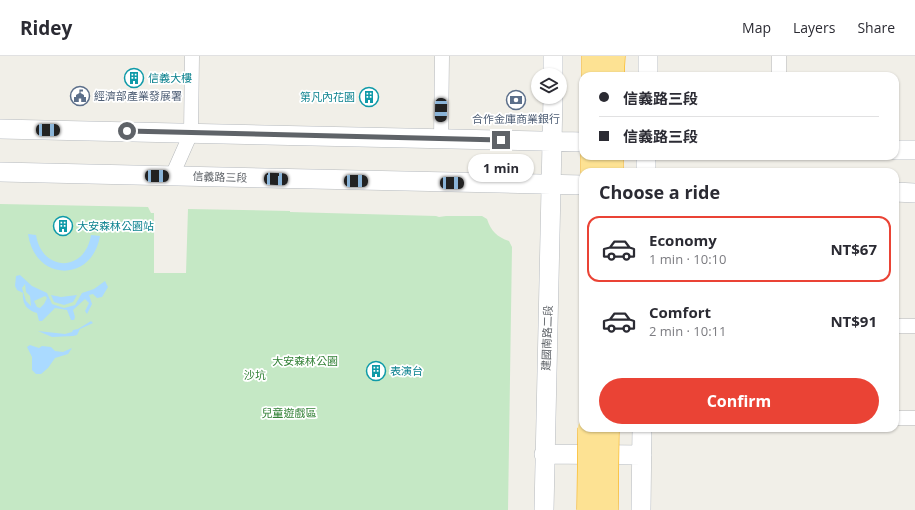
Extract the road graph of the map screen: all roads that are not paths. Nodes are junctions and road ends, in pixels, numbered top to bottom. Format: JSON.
{"nodes":[{"id":1,"x":192,"y":56,"type":"edge"},
{"id":2,"x":442,"y":56,"type":"edge"},
{"id":3,"x":553,"y":56,"type":"edge"},
{"id":4,"x":593,"y":56,"type":"edge"},
{"id":5,"x":614,"y":56,"type":"edge"},
{"id":6,"x":648,"y":56,"type":"edge"},
{"id":7,"x":780,"y":56,"type":"edge"},
{"id":8,"x":553,"y":68,"type":"edge"},
{"id":9,"x":593,"y":72,"type":"edge"},
{"id":10,"x":613,"y":72,"type":"edge"},
{"id":11,"x":648,"y":72,"type":"edge"},
{"id":12,"x":779,"y":72,"type":"edge"},
{"id":13,"x":553,"y":104,"type":"edge"},
{"id":14,"x":0,"y":129,"type":"edge"},
{"id":15,"x":190,"y":133,"type":"junction"},
{"id":16,"x":441,"y":138,"type":"junction"},
{"id":17,"x":552,"y":142,"type":"junction"},
{"id":18,"x":579,"y":142,"type":"edge"},
{"id":19,"x":899,"y":150,"type":"edge"},
{"id":20,"x":915,"y":150,"type":"edge"},
{"id":21,"x":0,"y":172,"type":"edge"},
{"id":22,"x":172,"y":176,"type":"junction"},
{"id":23,"x":551,"y":185,"type":"junction"},
{"id":24,"x":579,"y":185,"type":"edge"},
{"id":25,"x":899,"y":192,"type":"edge"},
{"id":26,"x":915,"y":193,"type":"edge"},
{"id":27,"x":899,"y":326,"type":"edge"},
{"id":28,"x":915,"y":326,"type":"edge"},
{"id":29,"x":899,"y":418,"type":"edge"},
{"id":30,"x":915,"y":418,"type":"edge"},
{"id":31,"x":589,"y":432,"type":"edge"},
{"id":32,"x":608,"y":432,"type":"edge"},
{"id":33,"x":642,"y":432,"type":"edge"},
{"id":34,"x":544,"y":454,"type":"junction"},
{"id":35,"x":642,"y":455,"type":"junction"},
{"id":36,"x":544,"y":510,"type":"edge"},
{"id":37,"x":588,"y":510,"type":"edge"},
{"id":38,"x":607,"y":510,"type":"edge"},
{"id":39,"x":641,"y":510,"type":"edge"}],
"edges":[{"from":1,"to":15,"type":"street"},
{"from":2,"to":16,"type":"street"},
{"from":3,"to":8,"type":"main road"},
{"from":4,"to":9,"type":"highway"},
{"from":5,"to":10,"type":"highway"},
{"from":6,"to":11,"type":"main road"},
{"from":7,"to":12,"type":"street"},
{"from":13,"to":17,"type":"main road","name":"建國南路二段"},
{"from":14,"to":15,"type":"main road"},
{"from":15,"to":16,"type":"main road"},
{"from":15,"to":22,"type":"street"},
{"from":16,"to":17,"type":"main road"},
{"from":17,"to":18,"type":"main road"},
{"from":17,"to":23,"type":"main road","name":"建國南路二段"},
{"from":19,"to":20,"type":"main road"},
{"from":21,"to":22,"type":"main road","name":"信義路三段"},
{"from":22,"to":23,"type":"main road","name":"信義路三段"},
{"from":23,"to":24,"type":"main road","name":"信義路三段"},
{"from":23,"to":34,"type":"main road","name":"建國南路二段"},
{"from":25,"to":26,"type":"main road"},
{"from":27,"to":28,"type":"street"},
{"from":29,"to":30,"type":"street"},
{"from":31,"to":37,"type":"highway","bridge":true},
{"from":32,"to":38,"type":"highway","bridge":true},
{"from":33,"to":35,"type":"main road"},
{"from":34,"to":35,"type":"main road"},
{"from":34,"to":36,"type":"main road","name":"建國南路二段"},
{"from":35,"to":39,"type":"main road"}]}
